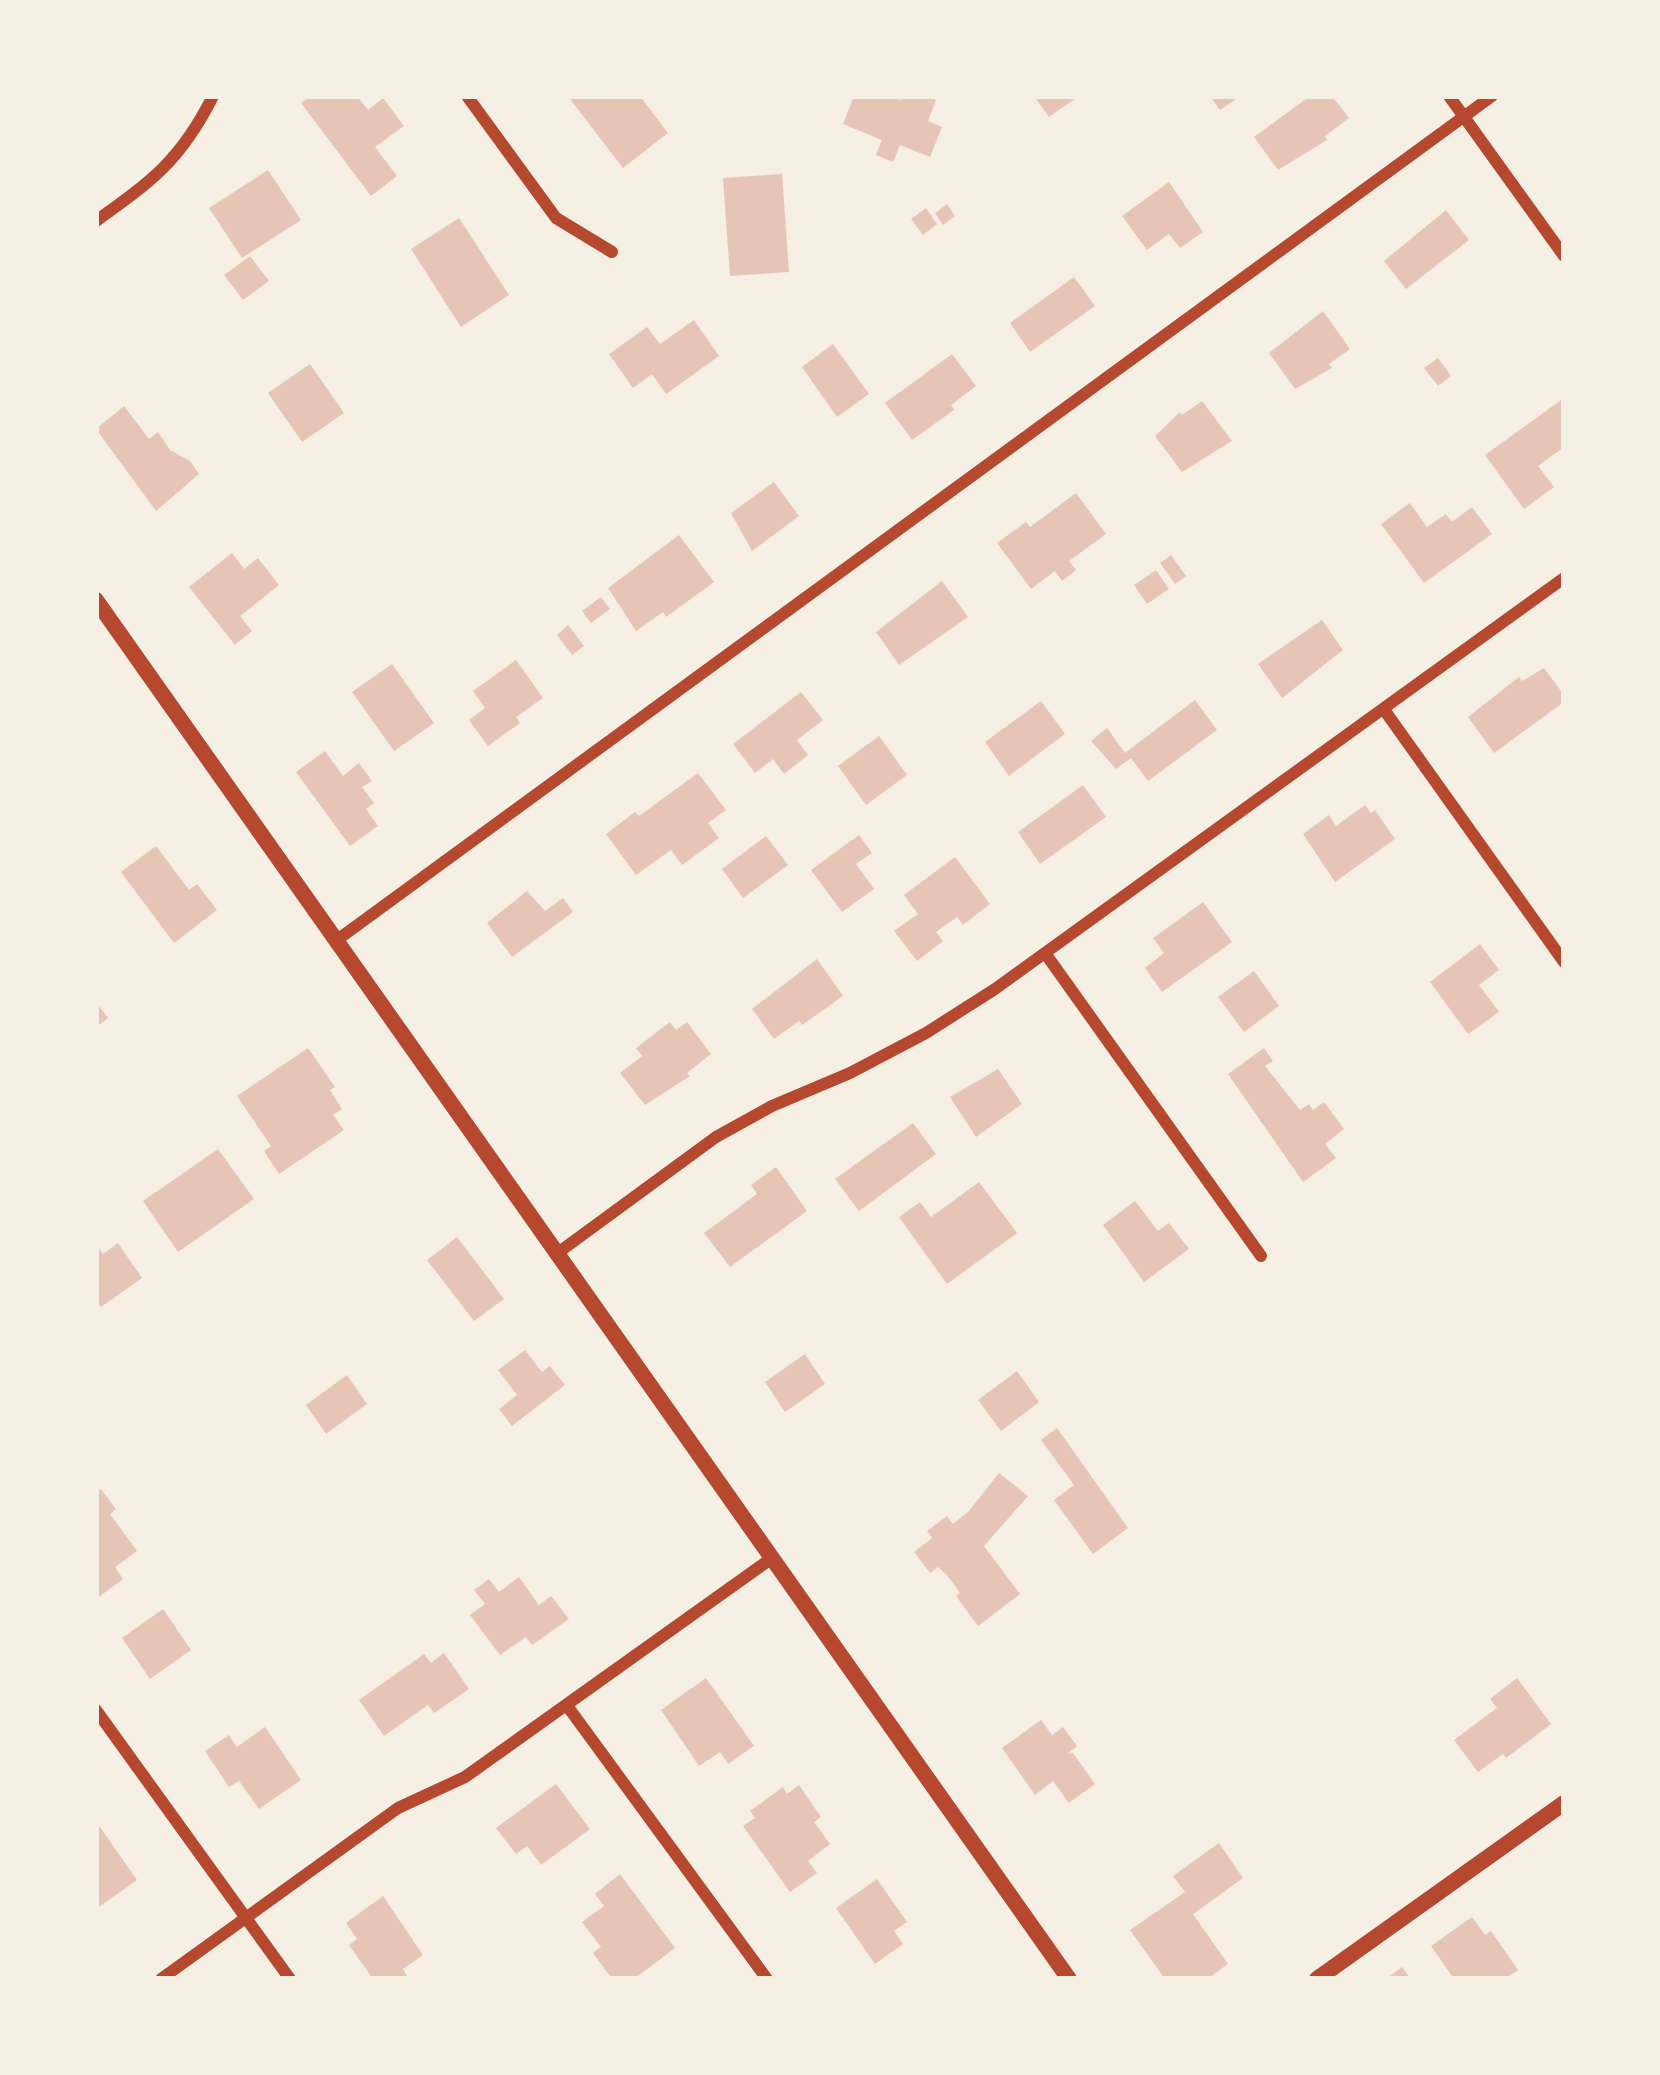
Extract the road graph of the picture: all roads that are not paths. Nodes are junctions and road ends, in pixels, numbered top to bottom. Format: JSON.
{"nodes":[{"id":1,"x":213,"y":96,"type":"edge"},
{"id":2,"x":467,"y":96,"type":"edge"},
{"id":3,"x":1449,"y":96,"type":"edge"},
{"id":4,"x":1492,"y":96,"type":"edge"},
{"id":5,"x":1464,"y":117,"type":"junction"},
{"id":6,"x":96,"y":221,"type":"edge"},
{"id":7,"x":612,"y":252,"type":"dead end"},
{"id":8,"x":1564,"y":256,"type":"edge"},
{"id":9,"x":1564,"y":578,"type":"edge"},
{"id":10,"x":96,"y":600,"type":"edge"},
{"id":11,"x":1385,"y":711,"type":"junction"},
{"id":12,"x":337,"y":940,"type":"junction"},
{"id":13,"x":1045,"y":953,"type":"junction"},
{"id":14,"x":1564,"y":962,"type":"edge"},
{"id":15,"x":559,"y":1252,"type":"junction"},
{"id":16,"x":1261,"y":1256,"type":"dead end"},
{"id":17,"x":772,"y":1558,"type":"junction"},
{"id":18,"x":568,"y":1707,"type":"junction"},
{"id":19,"x":96,"y":1710,"type":"edge"},
{"id":20,"x":1564,"y":1803,"type":"edge"},
{"id":21,"x":244,"y":1917,"type":"junction"},
{"id":22,"x":161,"y":1979,"type":"edge"},
{"id":23,"x":290,"y":1979,"type":"edge"},
{"id":24,"x":766,"y":1979,"type":"edge"},
{"id":25,"x":1069,"y":1979,"type":"edge"},
{"id":26,"x":1318,"y":1979,"type":"edge"}],
"edges":[{"from":1,"to":6,"type":"street"},
{"from":2,"to":7,"type":"street"},
{"from":3,"to":5,"type":"street"},
{"from":4,"to":5,"type":"street"},
{"from":5,"to":8,"type":"street"},
{"from":5,"to":12,"type":"street"},
{"from":9,"to":11,"type":"street"},
{"from":10,"to":12,"type":"street"},
{"from":11,"to":13,"type":"street"},
{"from":11,"to":14,"type":"street"},
{"from":12,"to":15,"type":"street"},
{"from":13,"to":15,"type":"street"},
{"from":13,"to":16,"type":"street"},
{"from":15,"to":17,"type":"street"},
{"from":17,"to":18,"type":"street"},
{"from":17,"to":25,"type":"street"},
{"from":18,"to":21,"type":"street"},
{"from":18,"to":24,"type":"street"},
{"from":19,"to":21,"type":"street"},
{"from":20,"to":26,"type":"street"},
{"from":21,"to":22,"type":"street"},
{"from":21,"to":23,"type":"street"}]}
